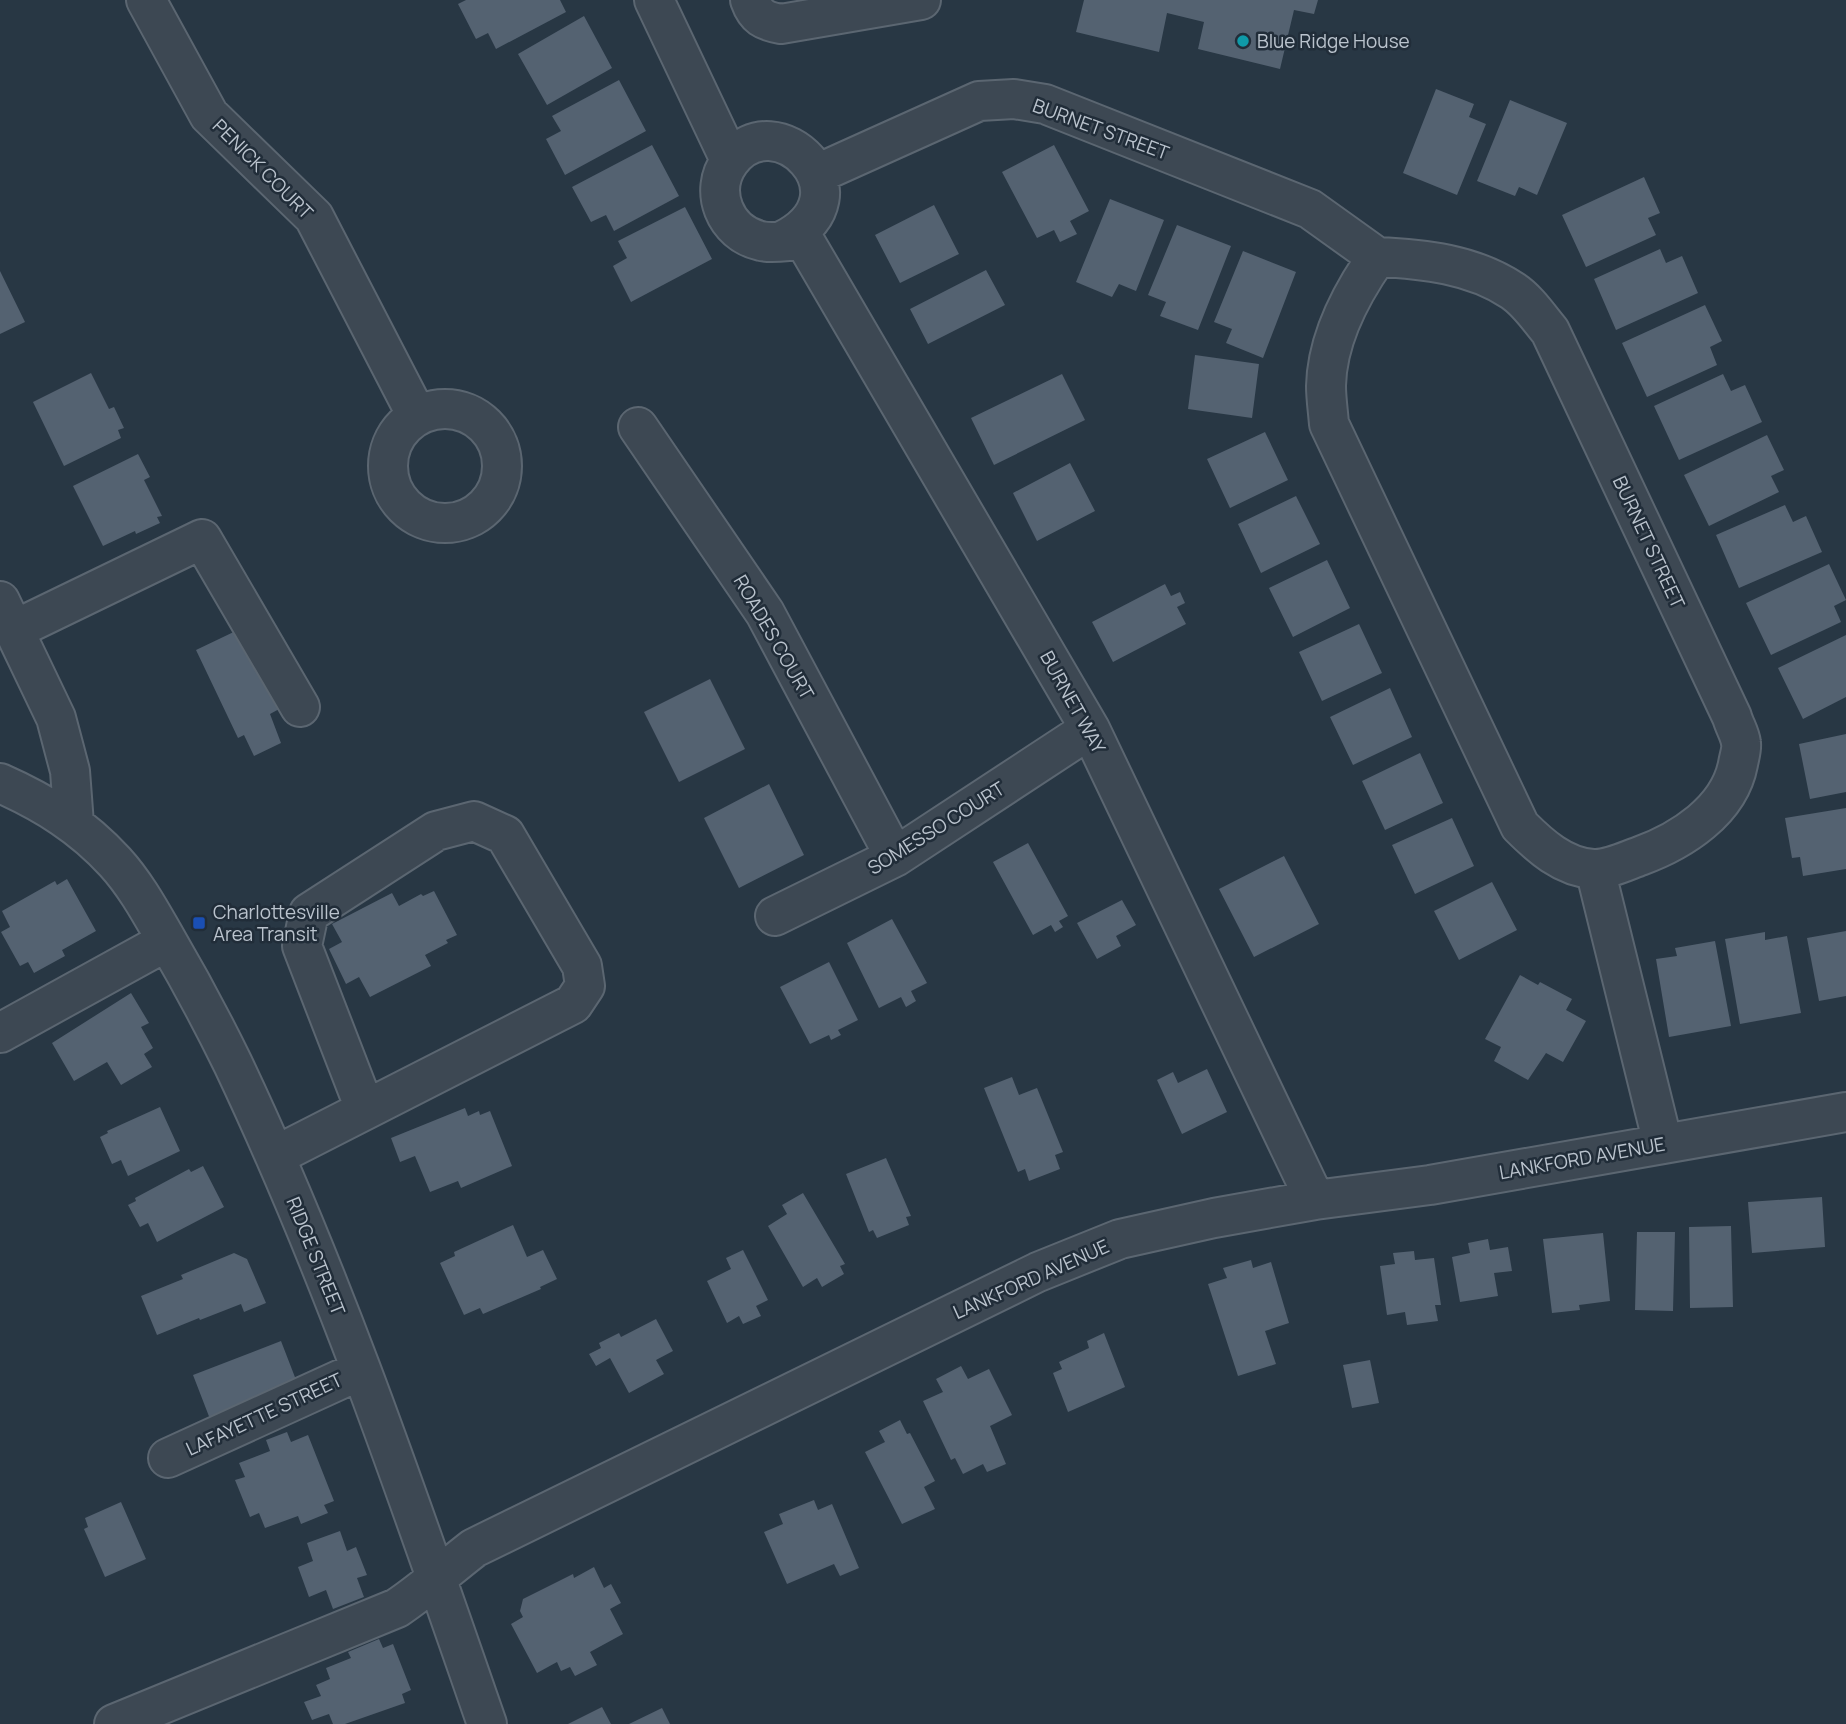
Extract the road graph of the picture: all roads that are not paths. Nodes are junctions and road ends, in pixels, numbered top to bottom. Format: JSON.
{"nodes":[{"id":1,"x":146,"y":0,"type":"edge"},
{"id":2,"x":654,"y":0,"type":"edge"},
{"id":3,"x":750,"y":0,"type":"edge"},
{"id":4,"x":920,"y":0,"type":"edge"},
{"id":5,"x":730,"y":160,"type":"junction"},
{"id":6,"x":817,"y":174,"type":"junction"},
{"id":7,"x":784,"y":240,"type":"junction"},
{"id":8,"x":1377,"y":257,"type":"junction"},
{"id":9,"x":416,"y":414,"type":"dead end"},
{"id":10,"x":638,"y":426,"type":"dead end"},
{"id":11,"x":7,"y":616,"type":"edge"},
{"id":12,"x":300,"y":707,"type":"dead end"},
{"id":13,"x":1090,"y":729,"type":"junction"},
{"id":14,"x":0,"y":782,"type":"edge"},
{"id":15,"x":74,"y":824,"type":"junction"},
{"id":16,"x":895,"y":857,"type":"junction"},
{"id":17,"x":1595,"y":869,"type":"junction"},
{"id":18,"x":775,"y":916,"type":"dead end"},
{"id":19,"x":167,"y":941,"type":"junction"},
{"id":20,"x":0,"y":1033,"type":"edge"},
{"id":21,"x":365,"y":1110,"type":"junction"},
{"id":22,"x":1846,"y":1112,"type":"edge"},
{"id":23,"x":1663,"y":1144,"type":"junction"},
{"id":24,"x":275,"y":1156,"type":"junction"},
{"id":25,"x":1315,"y":1200,"type":"junction"},
{"id":26,"x":360,"y":1370,"type":"junction"},
{"id":27,"x":168,"y":1458,"type":"dead end"},
{"id":28,"x":436,"y":1577,"type":"junction"},
{"id":29,"x":114,"y":1724,"type":"edge"},
{"id":30,"x":487,"y":1724,"type":"edge"}],
"edges":[{"from":1,"to":9,"type":"street","name":"PENICK COURT"},
{"from":2,"to":5,"type":"street"},
{"from":3,"to":4,"type":"street"},
{"from":5,"to":6,"type":"street"},
{"from":5,"to":7,"type":"street"},
{"from":6,"to":7,"type":"street"},
{"from":6,"to":8,"type":"street","name":"BURNET STREET"},
{"from":7,"to":13,"type":"street","name":"BURNET WAY"},
{"from":8,"to":17,"type":"street"},
{"from":8,"to":17,"type":"street","name":"BURNET STREET"},
{"from":10,"to":16,"type":"street","name":"ROADES COURT"},
{"from":11,"to":12,"type":"street"},
{"from":11,"to":15,"type":"street"},
{"from":13,"to":16,"type":"street","name":"SOMESSO COURT"},
{"from":13,"to":25,"type":"street","name":"BURNET WAY"},
{"from":14,"to":15,"type":"street","name":"RIDGE STREET"},
{"from":15,"to":19,"type":"street","name":"RIDGE STREET"},
{"from":16,"to":18,"type":"street","name":"SOMESSO COURT"},
{"from":17,"to":23,"type":"street"},
{"from":19,"to":20,"type":"street"},
{"from":19,"to":24,"type":"street","name":"RIDGE STREET"},
{"from":21,"to":21,"type":"street"},
{"from":21,"to":24,"type":"street"},
{"from":22,"to":23,"type":"street","name":"LANKFORD AVENUE"},
{"from":23,"to":25,"type":"street","name":"LANKFORD AVENUE"},
{"from":24,"to":26,"type":"street","name":"RIDGE STREET"},
{"from":25,"to":28,"type":"street","name":"LANKFORD AVENUE"},
{"from":26,"to":27,"type":"street","name":"LAFAYETTE STREET"},
{"from":26,"to":28,"type":"street","name":"RIDGE STREET"},
{"from":28,"to":29,"type":"street","name":"LANKFORD AVENUE"},
{"from":28,"to":30,"type":"street","name":"RIDGE STREET"}]}
